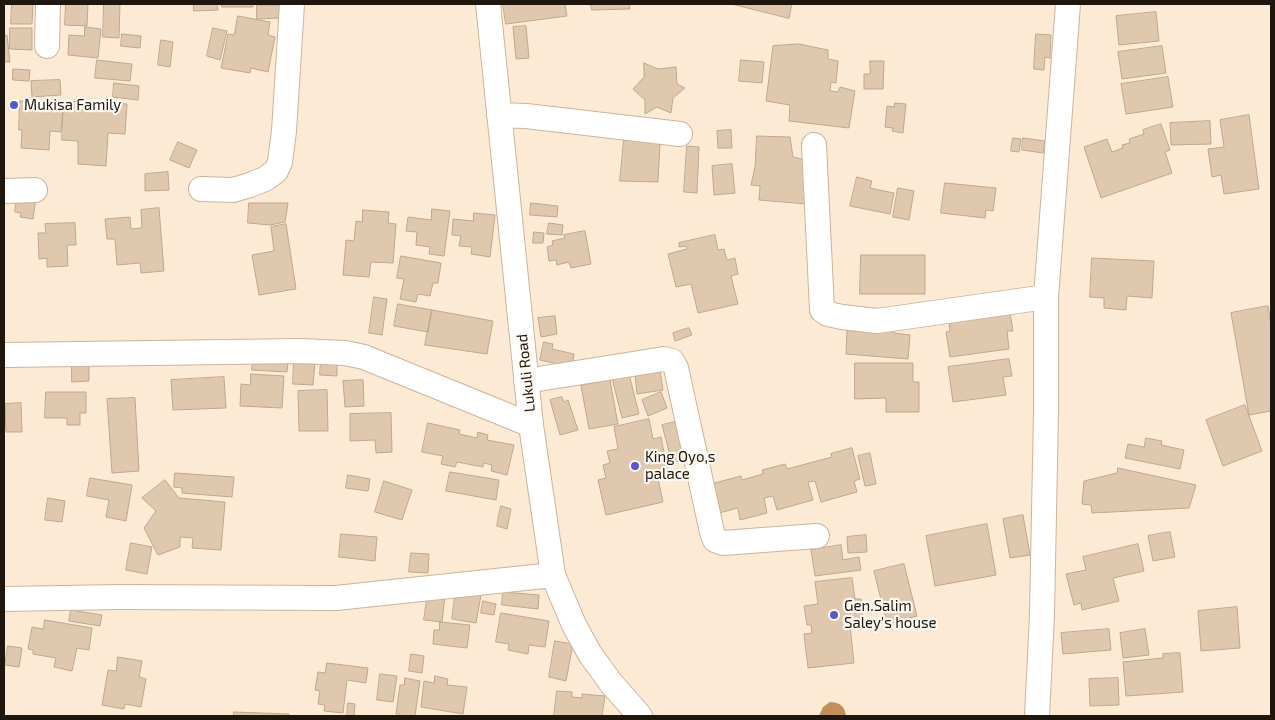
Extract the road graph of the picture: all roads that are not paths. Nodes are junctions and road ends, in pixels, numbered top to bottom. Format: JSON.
{"nodes":[{"id":1,"x":48,"y":4,"type":"edge"},
{"id":2,"x":292,"y":4,"type":"edge"},
{"id":3,"x":488,"y":4,"type":"edge"},
{"id":4,"x":1068,"y":4,"type":"edge"},
{"id":5,"x":47,"y":46,"type":"dead end"},
{"id":6,"x":499,"y":115,"type":"junction"},
{"id":7,"x":680,"y":134,"type":"dead end"},
{"id":8,"x":814,"y":144,"type":"dead end"},
{"id":9,"x":201,"y":189,"type":"dead end"},
{"id":10,"x":36,"y":190,"type":"dead end"},
{"id":11,"x":4,"y":191,"type":"edge"},
{"id":12,"x":1046,"y":297,"type":"junction"},
{"id":13,"x":4,"y":356,"type":"edge"},
{"id":14,"x":526,"y":381,"type":"junction"},
{"id":15,"x":531,"y":426,"type":"junction"},
{"id":16,"x":817,"y":536,"type":"dead end"},
{"id":17,"x":553,"y":574,"type":"junction"},
{"id":18,"x":4,"y":599,"type":"edge"},
{"id":19,"x":640,"y":716,"type":"edge"},
{"id":20,"x":1037,"y":716,"type":"edge"}],
"edges":[{"from":1,"to":5,"type":"street"},
{"from":2,"to":9,"type":"street"},
{"from":3,"to":6,"type":"street","name":"Lukuli Road"},
{"from":4,"to":12,"type":"street"},
{"from":6,"to":7,"type":"street"},
{"from":6,"to":14,"type":"street","name":"Lukuli Road"},
{"from":8,"to":12,"type":"street"},
{"from":10,"to":11,"type":"street"},
{"from":12,"to":20,"type":"street"},
{"from":13,"to":15,"type":"street"},
{"from":14,"to":15,"type":"street","name":"Lukuli Road"},
{"from":14,"to":16,"type":"street"},
{"from":15,"to":17,"type":"street","name":"Lukuli Road"},
{"from":17,"to":18,"type":"street"},
{"from":17,"to":19,"type":"street","name":"Lukuli Road"}]}
